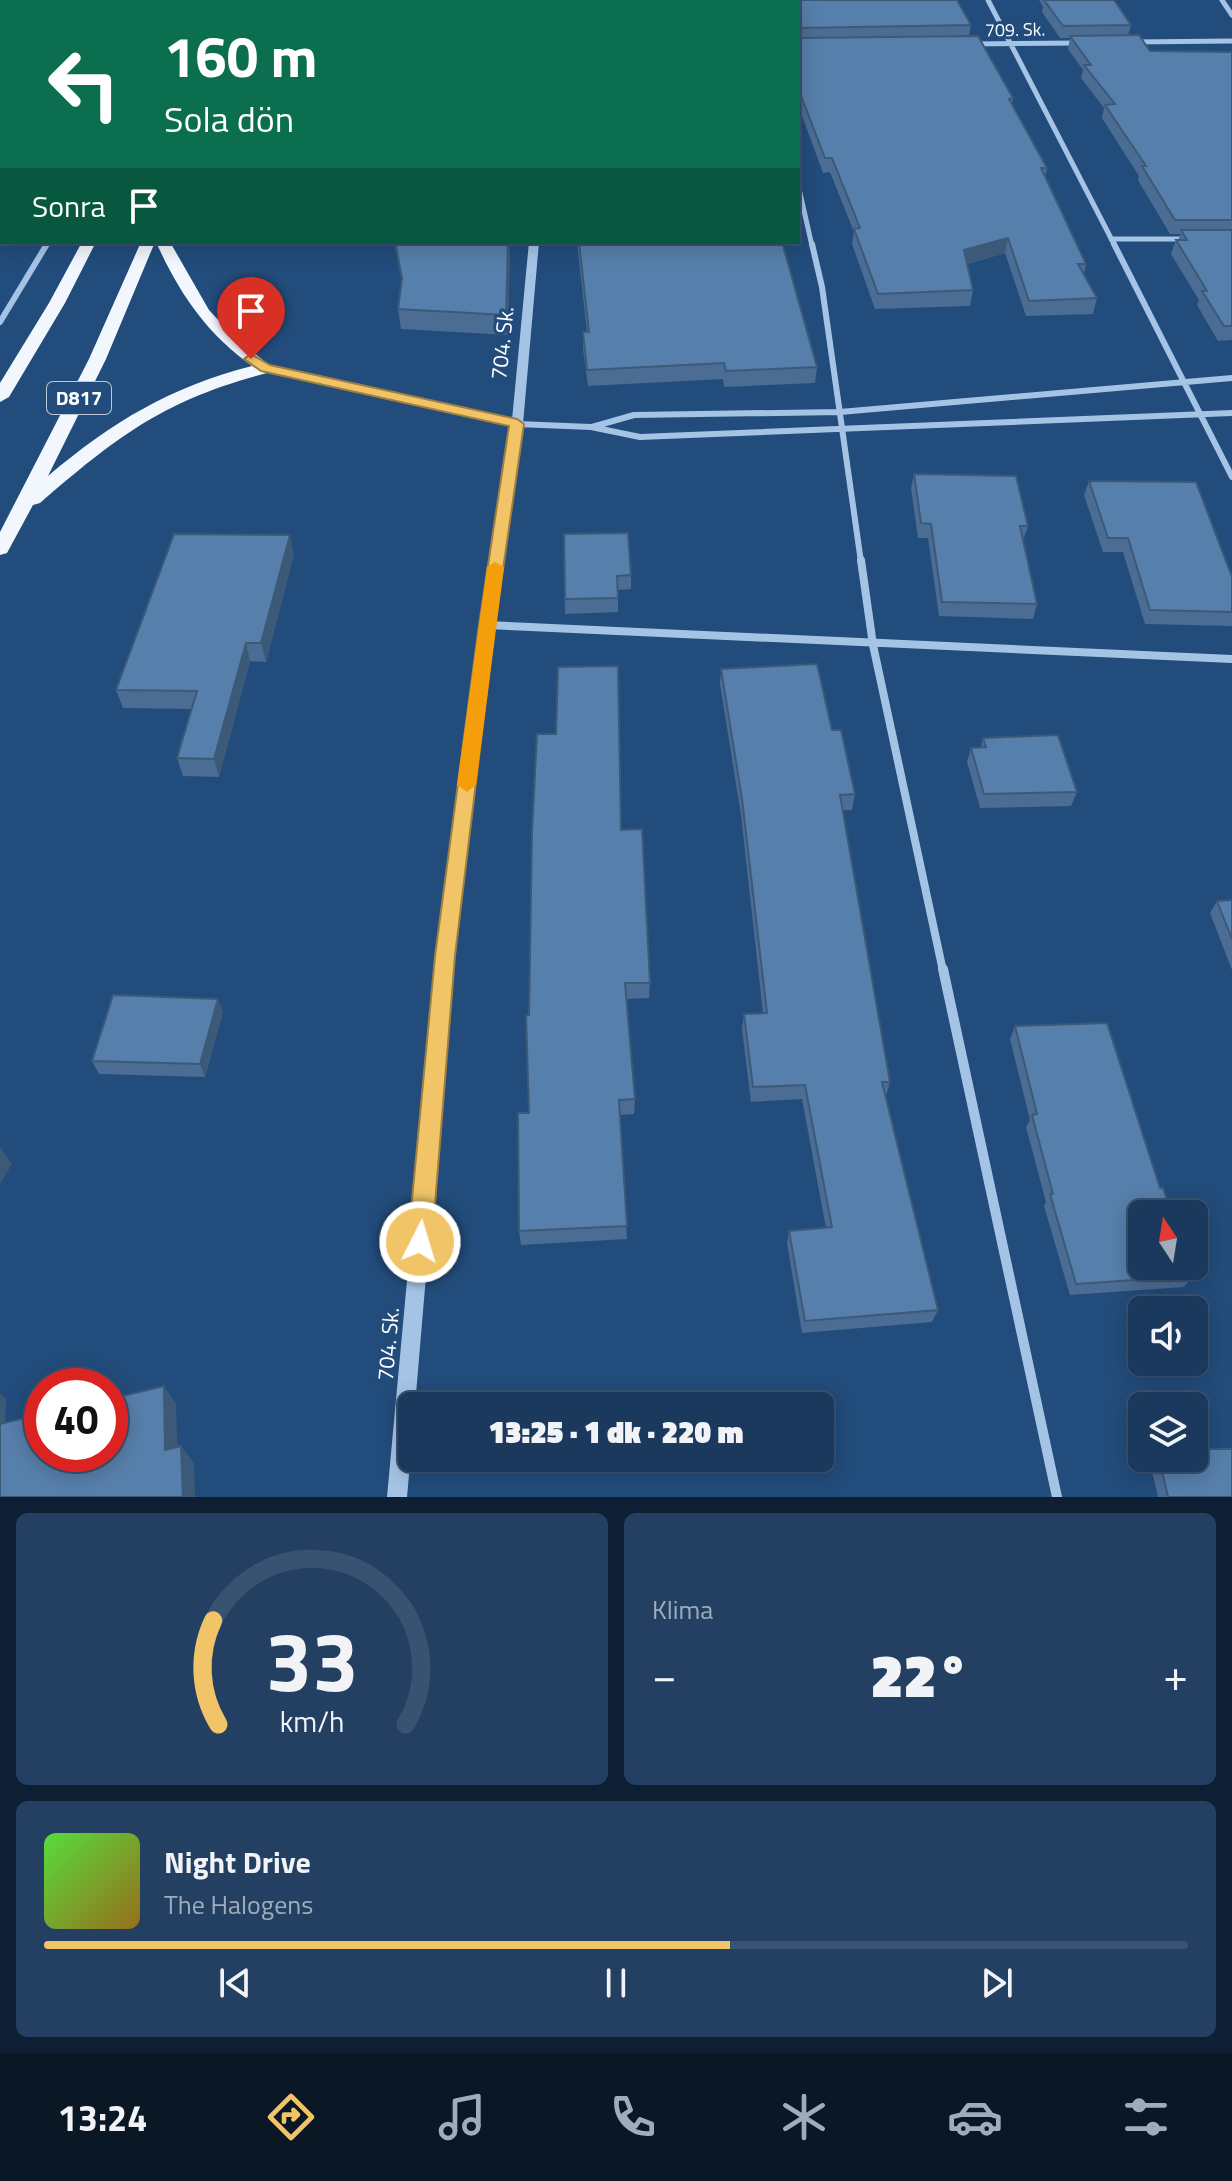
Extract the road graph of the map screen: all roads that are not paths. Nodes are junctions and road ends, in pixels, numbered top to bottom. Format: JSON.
{"nodes":[{"id":1,"x":988,"y":0,"type":"edge"},
{"id":2,"x":1222,"y":0,"type":"edge"},
{"id":3,"x":1232,"y":15,"type":"edge"},
{"id":4,"x":1232,"y":41,"type":"edge"},
{"id":5,"x":1088,"y":43,"type":"edge"},
{"id":6,"x":1120,"y":43,"type":"edge"},
{"id":7,"x":963,"y":44,"type":"edge"},
{"id":8,"x":1008,"y":44,"type":"junction"},
{"id":9,"x":800,"y":193,"type":"edge"},
{"id":10,"x":1111,"y":239,"type":"junction"},
{"id":11,"x":1202,"y":239,"type":"edge"},
{"id":12,"x":47,"y":244,"type":"edge"},
{"id":13,"x":88,"y":244,"type":"edge"},
{"id":14,"x":147,"y":244,"type":"edge"},
{"id":15,"x":164,"y":244,"type":"edge"},
{"id":16,"x":534,"y":244,"type":"edge"},
{"id":17,"x":0,"y":322,"type":"edge"},
{"id":18,"x":265,"y":368,"type":"junction"},
{"id":19,"x":1232,"y":378,"type":"edge"},
{"id":20,"x":1186,"y":382,"type":"junction"},
{"id":21,"x":0,"y":397,"type":"edge"},
{"id":22,"x":840,"y":412,"type":"junction"},
{"id":23,"x":1232,"y":413,"type":"edge"},
{"id":24,"x":1203,"y":415,"type":"junction"},
{"id":25,"x":517,"y":424,"type":"junction"},
{"id":26,"x":591,"y":427,"type":"junction"},
{"id":27,"x":842,"y":429,"type":"junction"},
{"id":28,"x":1232,"y":477,"type":"edge"},
{"id":29,"x":23,"y":508,"type":"junction"},
{"id":30,"x":0,"y":549,"type":"edge"},
{"id":31,"x":487,"y":625,"type":"junction"},
{"id":32,"x":873,"y":645,"type":"junction"},
{"id":33,"x":1232,"y":659,"type":"edge"},
{"id":34,"x":397,"y":1497,"type":"edge"},
{"id":35,"x":1057,"y":1497,"type":"edge"}],
"edges":[{"from":1,"to":8,"type":"street"},
{"from":2,"to":3,"type":"street"},
{"from":4,"to":6,"type":"street"},
{"from":5,"to":8,"type":"street","name":"709. Sk."},
{"from":7,"to":8,"type":"street","name":"709. Sk."},
{"from":8,"to":10,"type":"street"},
{"from":9,"to":22,"type":"street"},
{"from":10,"to":11,"type":"street"},
{"from":10,"to":20,"type":"street"},
{"from":12,"to":17,"type":"street"},
{"from":13,"to":21,"type":"highway","number":"D817"},
{"from":14,"to":29,"type":"highway","number":"D817"},
{"from":15,"to":18,"type":"highway"},
{"from":16,"to":25,"type":"street","name":"704. Sk."},
{"from":18,"to":25,"type":"street"},
{"from":18,"to":29,"type":"highway"},
{"from":19,"to":20,"type":"street"},
{"from":20,"to":22,"type":"street"},
{"from":20,"to":24,"type":"street"},
{"from":22,"to":26,"type":"street"},
{"from":22,"to":27,"type":"street"},
{"from":23,"to":24,"type":"street"},
{"from":24,"to":27,"type":"street"},
{"from":24,"to":28,"type":"street"},
{"from":25,"to":26,"type":"street"},
{"from":25,"to":31,"type":"street","name":"704. Sk."},
{"from":26,"to":27,"type":"street"},
{"from":27,"to":32,"type":"street"},
{"from":29,"to":30,"type":"highway","number":"D817"},
{"from":31,"to":32,"type":"street"},
{"from":31,"to":34,"type":"street","name":"704. Sk."},
{"from":32,"to":33,"type":"street"},
{"from":32,"to":35,"type":"street"}]}
